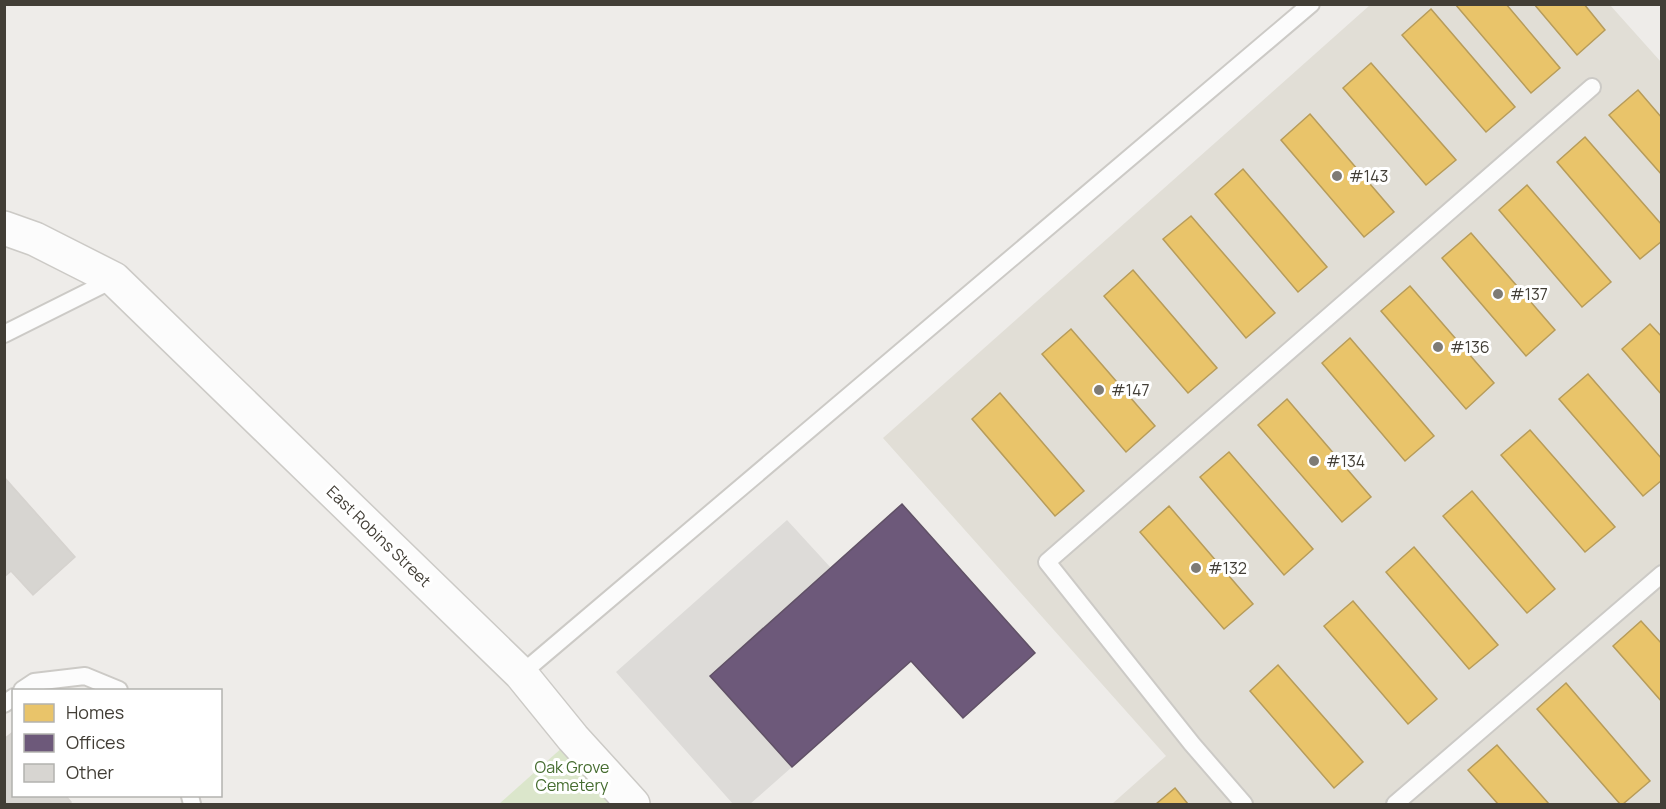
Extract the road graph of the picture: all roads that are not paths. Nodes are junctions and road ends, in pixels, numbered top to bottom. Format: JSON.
{"nodes":[{"id":1,"x":1311,"y":4,"type":"edge"},
{"id":2,"x":1592,"y":87,"type":"dead end"},
{"id":3,"x":4,"y":228,"type":"edge"},
{"id":4,"x":114,"y":279,"type":"junction"},
{"id":5,"x":4,"y":334,"type":"edge"},
{"id":6,"x":1662,"y":574,"type":"edge"},
{"id":7,"x":521,"y":674,"type":"junction"},
{"id":8,"x":24,"y":689,"type":"edge"},
{"id":9,"x":117,"y":689,"type":"edge"},
{"id":10,"x":633,"y":804,"type":"edge"},
{"id":11,"x":1244,"y":804,"type":"edge"},
{"id":12,"x":1395,"y":804,"type":"edge"}],
"edges":[{"from":1,"to":7,"type":"lane"},
{"from":2,"to":11,"type":"lane"},
{"from":3,"to":4,"type":"street","name":"East Robins Street"},
{"from":4,"to":5,"type":"lane"},
{"from":4,"to":7,"type":"street","name":"East Robins Street"},
{"from":6,"to":12,"type":"lane"},
{"from":7,"to":10,"type":"street","name":"East Robins Street"},
{"from":8,"to":9,"type":"lane"}]}
